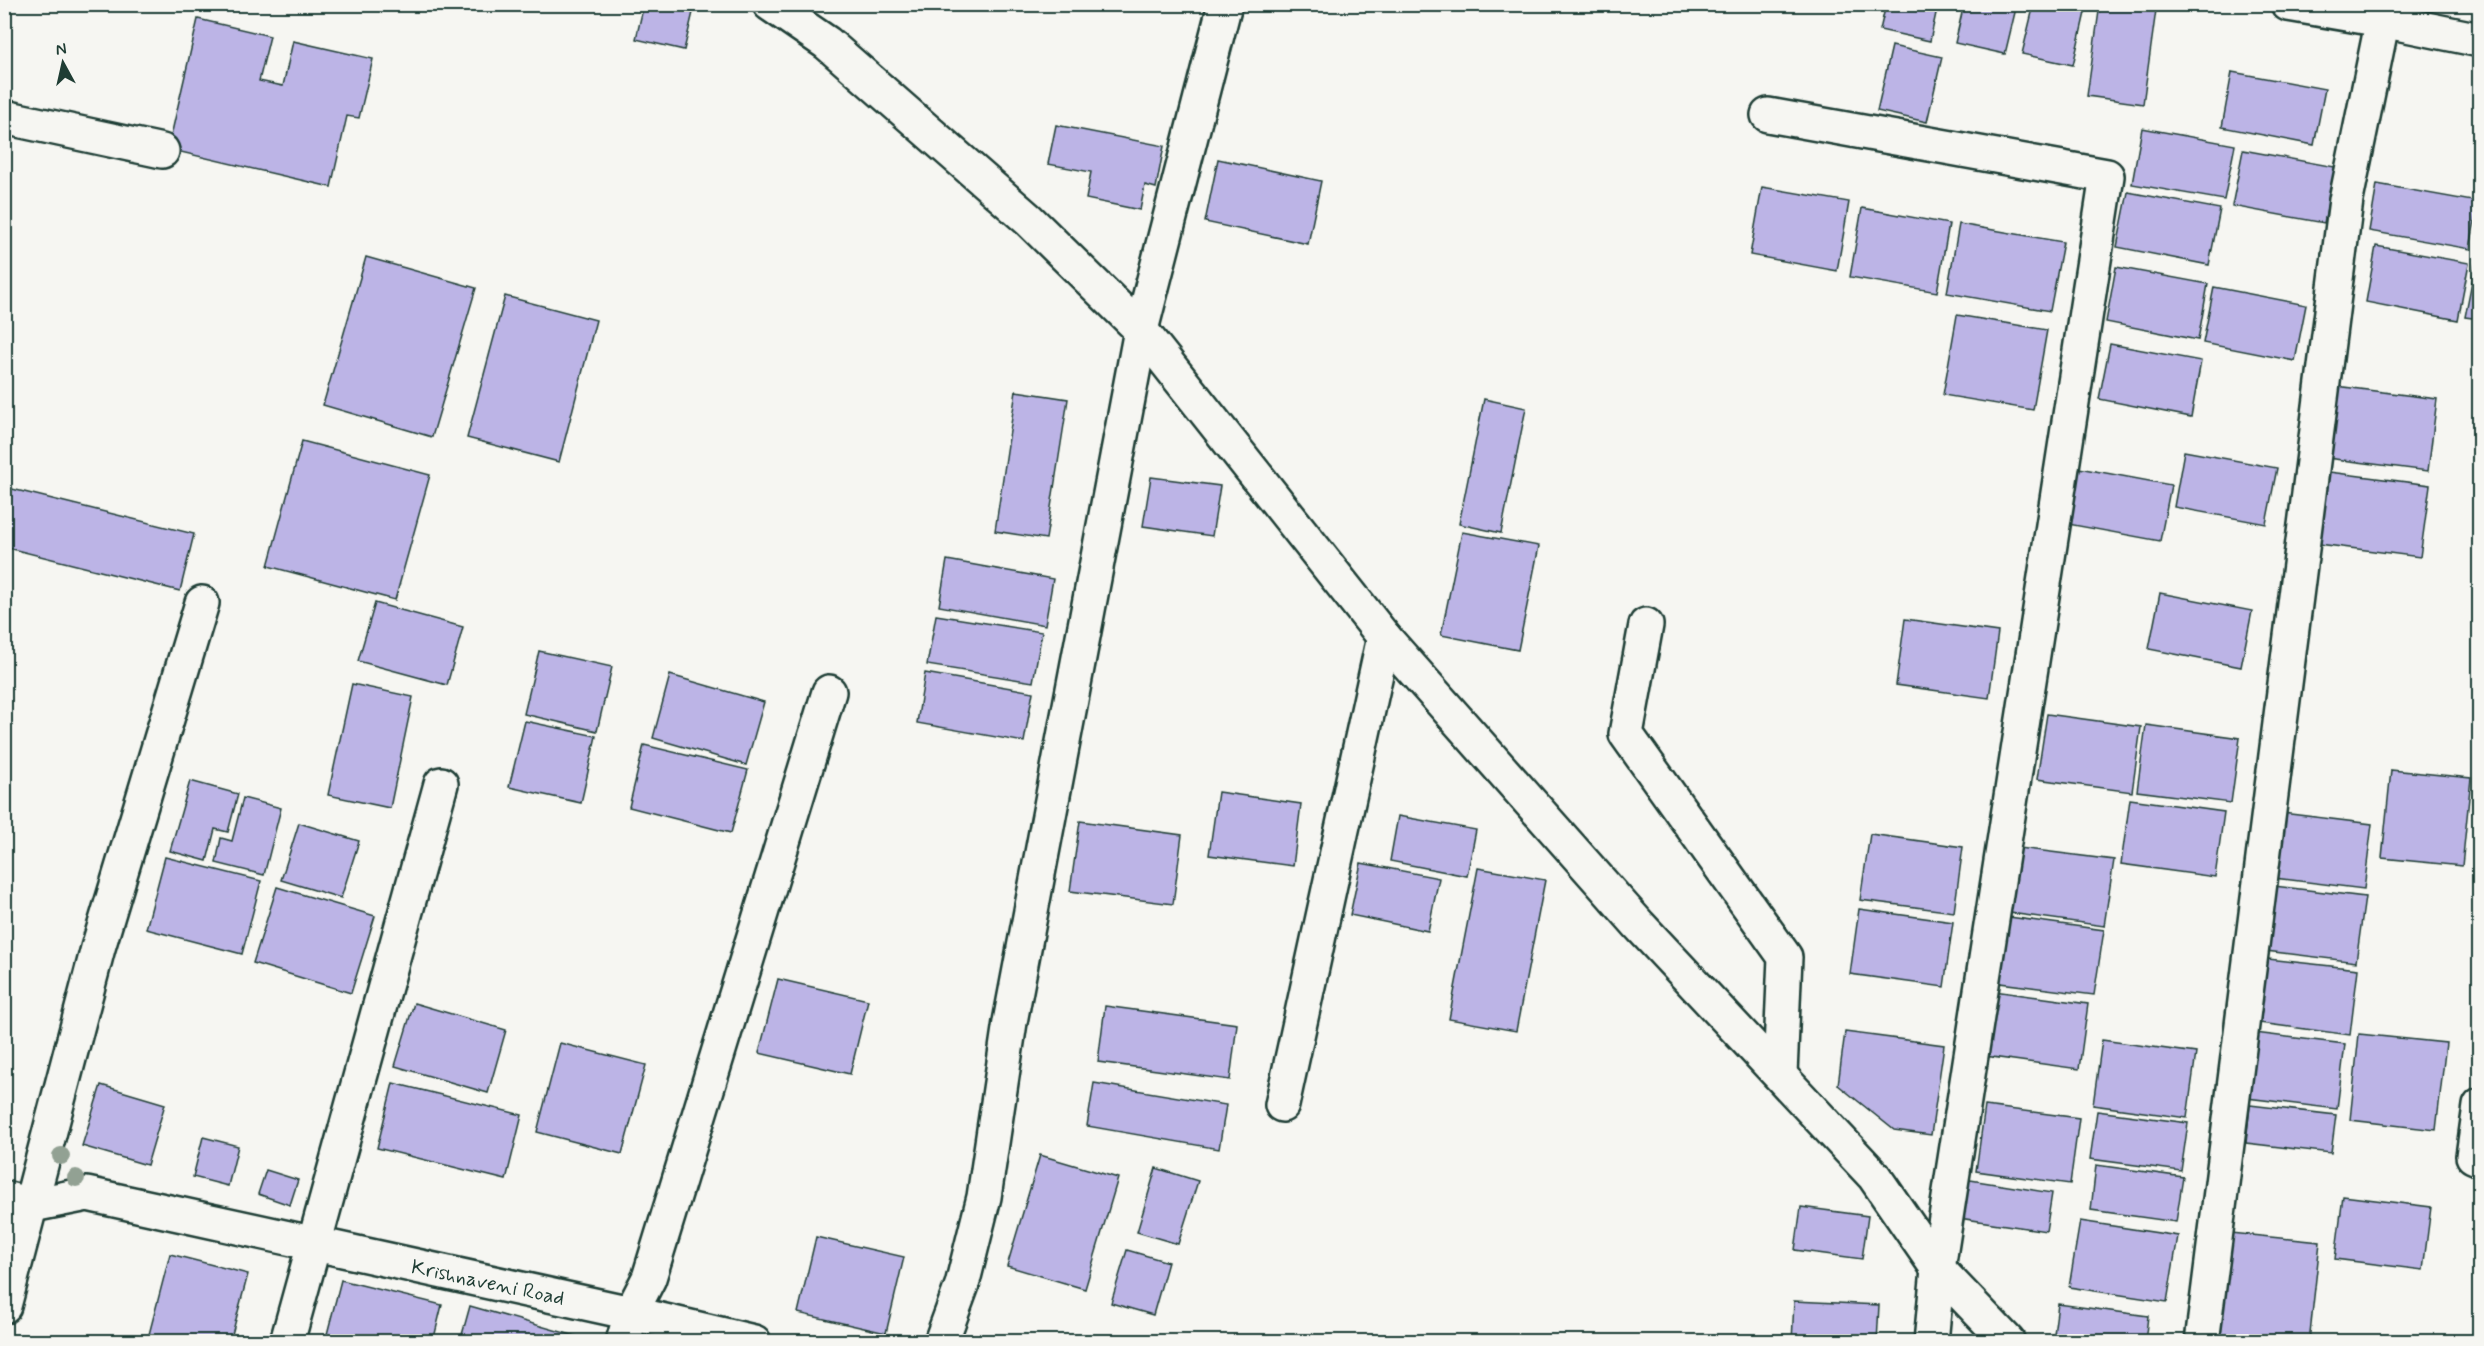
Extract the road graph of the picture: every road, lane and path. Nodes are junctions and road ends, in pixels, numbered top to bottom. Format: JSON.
{"nodes":[{"id":1,"x":770,"y":4,"type":"edge"},
{"id":2,"x":1225,"y":4,"type":"edge"},
{"id":3,"x":2288,"y":4,"type":"edge"},
{"id":4,"x":2384,"y":12,"type":"edge"},
{"id":5,"x":2480,"y":40,"type":"edge"},
{"id":6,"x":1768,"y":115,"type":"dead end"},
{"id":7,"x":4,"y":117,"type":"edge"},
{"id":8,"x":162,"y":151,"type":"dead end"},
{"id":9,"x":1141,"y":330,"type":"junction"},
{"id":10,"x":202,"y":603,"type":"dead end"},
{"id":11,"x":1646,"y":625,"type":"dead end"},
{"id":12,"x":1384,"y":637,"type":"junction"},
{"id":13,"x":830,"y":692,"type":"dead end"},
{"id":14,"x":441,"y":784,"type":"dead end"},
{"id":15,"x":1780,"y":1074,"type":"junction"},
{"id":16,"x":1282,"y":1105,"type":"dead end"},
{"id":17,"x":2480,"y":1106,"type":"edge"},
{"id":18,"x":2480,"y":1159,"type":"edge"},
{"id":19,"x":18,"y":1202,"type":"edge"},
{"id":20,"x":315,"y":1245,"type":"junction"},
{"id":21,"x":1938,"y":1269,"type":"junction"},
{"id":22,"x":4,"y":1306,"type":"edge"},
{"id":23,"x":627,"y":1327,"type":"edge"},
{"id":24,"x":287,"y":1341,"type":"edge"},
{"id":25,"x":754,"y":1341,"type":"edge"},
{"id":26,"x":941,"y":1341,"type":"edge"},
{"id":27,"x":1931,"y":1341,"type":"edge"},
{"id":28,"x":2008,"y":1341,"type":"edge"},
{"id":29,"x":2202,"y":1341,"type":"edge"}],
"edges":[{"from":1,"to":9,"type":"street"},
{"from":2,"to":9,"type":"street"},
{"from":3,"to":4,"type":"street"},
{"from":4,"to":5,"type":"street"},
{"from":4,"to":29,"type":"street"},
{"from":6,"to":21,"type":"street"},
{"from":7,"to":8,"type":"street"},
{"from":9,"to":12,"type":"street"},
{"from":9,"to":26,"type":"street"},
{"from":10,"to":19,"type":"street"},
{"from":11,"to":15,"type":"street"},
{"from":12,"to":15,"type":"street"},
{"from":12,"to":16,"type":"street"},
{"from":13,"to":23,"type":"street"},
{"from":14,"to":20,"type":"street"},
{"from":15,"to":21,"type":"street"},
{"from":17,"to":18,"type":"street"},
{"from":19,"to":20,"type":"street","name":"Krishnaveni Road"},
{"from":19,"to":22,"type":"street"},
{"from":20,"to":23,"type":"street","name":"Krishnaveni Road"},
{"from":20,"to":24,"type":"street"},
{"from":21,"to":27,"type":"street"},
{"from":21,"to":28,"type":"street"},
{"from":23,"to":25,"type":"street","name":"Krishnaveni Road"}]}
